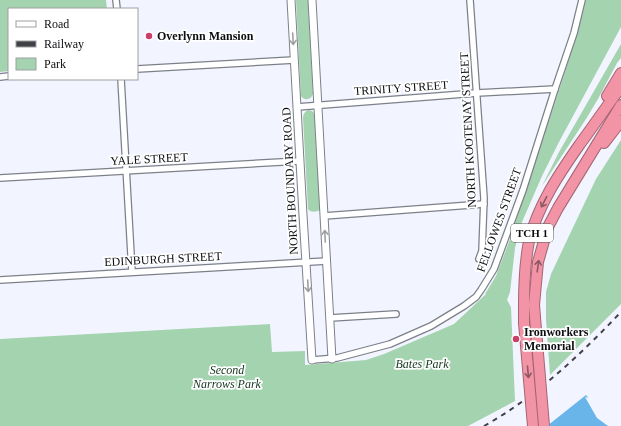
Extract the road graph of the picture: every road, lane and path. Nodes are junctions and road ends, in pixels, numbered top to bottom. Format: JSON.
{"nodes":[{"id":1,"x":291,"y":0,"type":"edge"},
{"id":2,"x":312,"y":0,"type":"edge"},
{"id":3,"x":470,"y":0,"type":"edge"},
{"id":4,"x":582,"y":0,"type":"edge"},
{"id":5,"x":294,"y":60,"type":"junction"},
{"id":6,"x":138,"y":69,"type":"edge"},
{"id":7,"x":621,"y":73,"type":"edge"},
{"id":8,"x":121,"y":80,"type":"edge"},
{"id":9,"x":621,"y":86,"type":"edge"},
{"id":10,"x":555,"y":89,"type":"junction"},
{"id":11,"x":477,"y":93,"type":"junction"},
{"id":12,"x":317,"y":105,"type":"junction"},
{"id":13,"x":621,"y":105,"type":"edge"},
{"id":14,"x":297,"y":107,"type":"junction"},
{"id":15,"x":621,"y":121,"type":"edge"},
{"id":16,"x":300,"y":161,"type":"junction"},
{"id":17,"x":563,"y":168,"type":"junction"},
{"id":18,"x":126,"y":172,"type":"junction"},
{"id":19,"x":577,"y":176,"type":"junction"},
{"id":20,"x":0,"y":178,"type":"edge"},
{"id":21,"x":484,"y":204,"type":"junction"},
{"id":22,"x":324,"y":216,"type":"junction"},
{"id":23,"x":479,"y":259,"type":"dead end"},
{"id":24,"x":327,"y":261,"type":"junction"},
{"id":25,"x":306,"y":262,"type":"junction"},
{"id":26,"x":132,"y":272,"type":"junction"},
{"id":27,"x":0,"y":280,"type":"edge"},
{"id":28,"x":396,"y":314,"type":"dead end"},
{"id":29,"x":330,"y":318,"type":"junction"},
{"id":30,"x":332,"y":359,"type":"junction"},
{"id":31,"x":312,"y":360,"type":"joint"},
{"id":32,"x":533,"y":426,"type":"edge"},
{"id":33,"x":544,"y":426,"type":"edge"}],
"edges":[{"from":1,"to":5,"type":"street","name":"NORTH BOUNDARY ROAD","one_way":true},
{"from":2,"to":12,"type":"street"},
{"from":3,"to":11,"type":"street","name":"NORTH KOOTENAY STREET"},
{"from":4,"to":10,"type":"street","name":"FELLOWES STREET"},
{"from":5,"to":6,"type":"street"},
{"from":5,"to":14,"type":"street","name":"NORTH BOUNDARY ROAD"},
{"from":7,"to":17,"type":"highway"},
{"from":8,"to":18,"type":"street"},
{"from":9,"to":17,"type":"highway","number":"TCH 1"},
{"from":10,"to":11,"type":"street","name":"TRINITY STREET"},
{"from":10,"to":30,"type":"street","name":"FELLOWES STREET"},
{"from":11,"to":12,"type":"street","name":"TRINITY STREET"},
{"from":11,"to":21,"type":"street","name":"NORTH KOOTENAY STREET"},
{"from":12,"to":14,"type":"street","name":"TRINITY STREET"},
{"from":12,"to":22,"type":"street"},
{"from":13,"to":19,"type":"highway","number":"TCH 1"},
{"from":14,"to":16,"type":"street","name":"NORTH BOUNDARY ROAD"},
{"from":15,"to":19,"type":"highway"},
{"from":16,"to":18,"type":"street","name":"YALE STREET"},
{"from":16,"to":25,"type":"street","name":"NORTH BOUNDARY ROAD"},
{"from":17,"to":32,"type":"highway","number":"TCH 1","one_way":true,"bridge":true},
{"from":18,"to":20,"type":"street","name":"YALE STREET"},
{"from":18,"to":26,"type":"street"},
{"from":33,"to":19,"type":"highway","number":"TCH 1","one_way":true,"bridge":true},
{"from":21,"to":22,"type":"street"},
{"from":21,"to":23,"type":"street","name":"NORTH KOOTENAY STREET"},
{"from":24,"to":22,"type":"street","one_way":true},
{"from":24,"to":25,"type":"street","name":"EDINBURGH STREET"},
{"from":24,"to":29,"type":"street"},
{"from":25,"to":26,"type":"street","name":"EDINBURGH STREET"},
{"from":25,"to":31,"type":"street","name":"NORTH BOUNDARY ROAD","one_way":true},
{"from":26,"to":27,"type":"street","name":"EDINBURGH STREET"},
{"from":28,"to":29,"type":"street"},
{"from":29,"to":30,"type":"street"},
{"from":30,"to":31,"type":"street","name":"FELLOWES STREET"}]}
